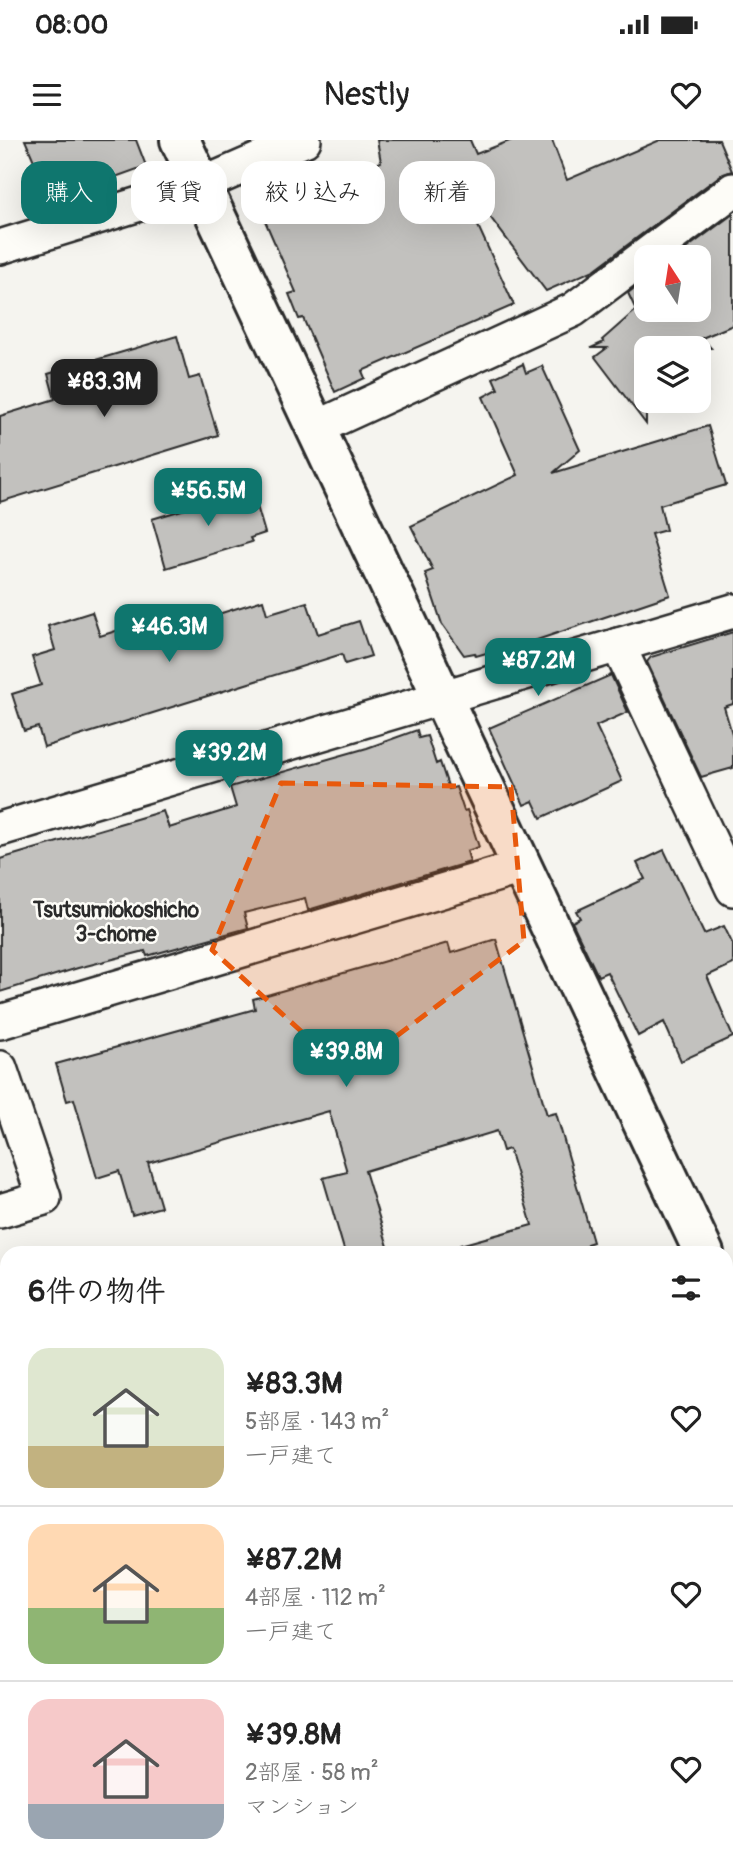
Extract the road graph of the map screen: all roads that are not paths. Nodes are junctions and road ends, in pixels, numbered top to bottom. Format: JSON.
{"nodes":[{"id":1,"x":180,"y":140,"type":"edge"},
{"id":2,"x":304,"y":140,"type":"edge"},
{"id":3,"x":190,"y":161,"type":"edge"},
{"id":4,"x":227,"y":174,"type":"edge"},
{"id":5,"x":733,"y":190,"type":"edge"},
{"id":6,"x":131,"y":207,"type":"edge"},
{"id":7,"x":219,"y":224,"type":"edge"},
{"id":8,"x":0,"y":247,"type":"edge"},
{"id":9,"x":314,"y":429,"type":"junction"},
{"id":10,"x":733,"y":611,"type":"edge"},
{"id":11,"x":618,"y":645,"type":"junction"},
{"id":12,"x":442,"y":699,"type":"junction"},
{"id":13,"x":0,"y":829,"type":"edge"},
{"id":14,"x":522,"y":867,"type":"junction"},
{"id":15,"x":733,"y":888,"type":"edge"},
{"id":16,"x":0,"y":1022,"type":"edge"},
{"id":17,"x":0,"y":1068,"type":"edge"},
{"id":18,"x":0,"y":1211,"type":"edge"},
{"id":19,"x":701,"y":1246,"type":"edge"}],
"edges":[{"from":1,"to":3,"type":"street"},
{"from":2,"to":4,"type":"street"},
{"from":5,"to":9,"type":"street"},
{"from":6,"to":8,"type":"street"},
{"from":7,"to":9,"type":"street"},
{"from":9,"to":12,"type":"street"},
{"from":10,"to":11,"type":"street"},
{"from":11,"to":12,"type":"street"},
{"from":11,"to":15,"type":"street"},
{"from":12,"to":13,"type":"street"},
{"from":12,"to":14,"type":"street"},
{"from":14,"to":16,"type":"street"},
{"from":14,"to":19,"type":"street"},
{"from":17,"to":18,"type":"street"}]}
